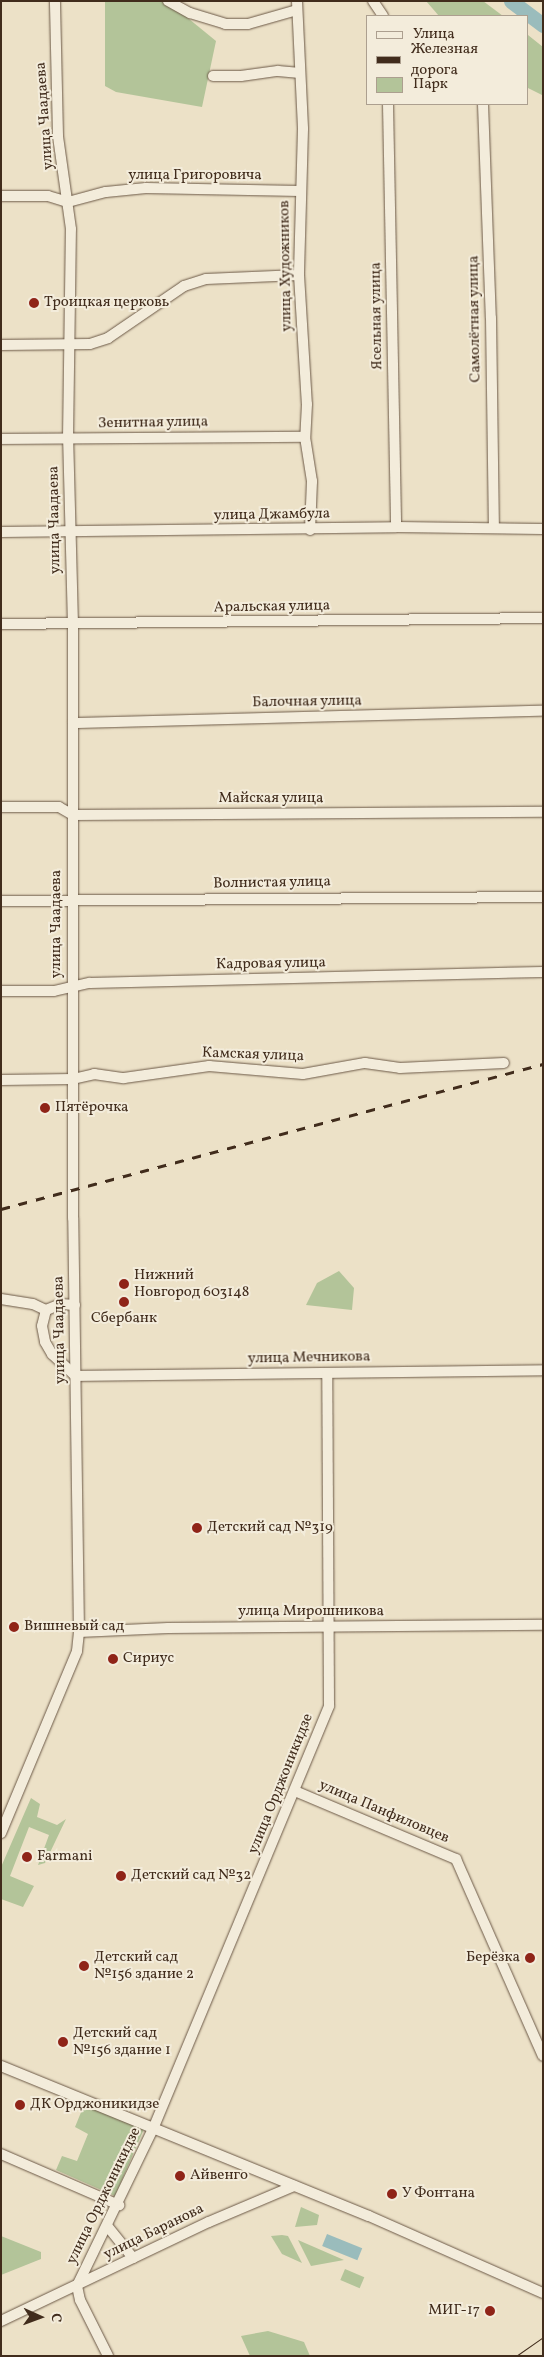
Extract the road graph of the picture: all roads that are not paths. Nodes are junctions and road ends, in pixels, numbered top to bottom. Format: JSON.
{"nodes":[{"id":1,"x":55,"y":1,"type":"edge"},
{"id":2,"x":168,"y":1,"type":"edge"},
{"id":3,"x":373,"y":1,"type":"edge"},
{"id":4,"x":297,"y":5,"type":"edge"},
{"id":5,"x":382,"y":15,"type":"edge"},
{"id":6,"x":300,"y":74,"type":"junction"},
{"id":7,"x":213,"y":76,"type":"dead end"},
{"id":8,"x":388,"y":105,"type":"edge"},
{"id":9,"x":484,"y":106,"type":"edge"},
{"id":10,"x":300,"y":191,"type":"junction"},
{"id":11,"x":1,"y":196,"type":"edge"},
{"id":12,"x":68,"y":202,"type":"junction"},
{"id":13,"x":299,"y":275,"type":"junction"},
{"id":14,"x":1,"y":345,"type":"edge"},
{"id":15,"x":68,"y":345,"type":"junction"},
{"id":16,"x":305,"y":436,"type":"junction"},
{"id":17,"x":1,"y":439,"type":"edge"},
{"id":18,"x":68,"y":439,"type":"junction"},
{"id":19,"x":396,"y":527,"type":"junction"},
{"id":20,"x":494,"y":528,"type":"junction"},
{"id":21,"x":543,"y":529,"type":"edge"},
{"id":22,"x":310,"y":530,"type":"junction"},
{"id":23,"x":1,"y":532,"type":"edge"},
{"id":24,"x":69,"y":532,"type":"junction"},
{"id":25,"x":543,"y":618,"type":"edge"},
{"id":26,"x":1,"y":624,"type":"edge"},
{"id":27,"x":73,"y":625,"type":"junction"},
{"id":28,"x":543,"y":711,"type":"edge"},
{"id":29,"x":73,"y":723,"type":"junction"},
{"id":30,"x":1,"y":806,"type":"edge"},
{"id":31,"x":543,"y":812,"type":"edge"},
{"id":32,"x":73,"y":815,"type":"junction"},
{"id":33,"x":543,"y":896,"type":"edge"},
{"id":34,"x":1,"y":901,"type":"edge"},
{"id":35,"x":72,"y":901,"type":"junction"},
{"id":36,"x":543,"y":972,"type":"edge"},
{"id":37,"x":72,"y":988,"type":"junction"},
{"id":38,"x":1,"y":991,"type":"edge"},
{"id":39,"x":504,"y":1062,"type":"dead end"},
{"id":40,"x":74,"y":1079,"type":"junction"},
{"id":41,"x":1,"y":1080,"type":"edge"},
{"id":42,"x":1,"y":1299,"type":"edge"},
{"id":43,"x":75,"y":1305,"type":"junction"},
{"id":44,"x":46,"y":1310,"type":"junction"},
{"id":45,"x":543,"y":1370,"type":"edge"},
{"id":46,"x":327,"y":1373,"type":"junction"},
{"id":47,"x":76,"y":1376,"type":"junction"},
{"id":48,"x":543,"y":1625,"type":"edge"},
{"id":49,"x":329,"y":1628,"type":"junction"},
{"id":50,"x":79,"y":1632,"type":"junction"},
{"id":51,"x":295,"y":1791,"type":"junction"},
{"id":52,"x":1,"y":1834,"type":"edge"},
{"id":53,"x":543,"y":2056,"type":"edge"},
{"id":54,"x":1,"y":2066,"type":"edge"},
{"id":55,"x":154,"y":2129,"type":"junction"},
{"id":56,"x":1,"y":2154,"type":"edge"},
{"id":57,"x":294,"y":2186,"type":"junction"},
{"id":58,"x":119,"y":2205,"type":"junction"},
{"id":59,"x":108,"y":2227,"type":"junction"},
{"id":60,"x":133,"y":2258,"type":"junction"},
{"id":61,"x":77,"y":2286,"type":"junction"},
{"id":62,"x":543,"y":2293,"type":"edge"},
{"id":63,"x":1,"y":2321,"type":"edge"},
{"id":64,"x":108,"y":2356,"type":"edge"}],
"edges":[{"from":1,"to":12,"type":"street","name":"улица Чаадаева"},
{"from":2,"to":4,"type":"street"},
{"from":3,"to":5,"type":"street"},
{"from":4,"to":6,"type":"street","name":"улица Художников"},
{"from":6,"to":7,"type":"street"},
{"from":6,"to":10,"type":"street","name":"улица Художников"},
{"from":8,"to":19,"type":"street","name":"Ясельная улица"},
{"from":9,"to":20,"type":"street","name":"Самолётная улица"},
{"from":10,"to":12,"type":"street","name":"улица Григоровича"},
{"from":10,"to":13,"type":"street","name":"улица Художников"},
{"from":11,"to":12,"type":"street","name":"улица Григоровича"},
{"from":12,"to":15,"type":"street","name":"улица Чаадаева"},
{"from":13,"to":15,"type":"street"},
{"from":13,"to":16,"type":"street","name":"улица Художников"},
{"from":14,"to":15,"type":"street"},
{"from":15,"to":18,"type":"street","name":"улица Чаадаева"},
{"from":16,"to":18,"type":"street","name":"Зенитная улица"},
{"from":16,"to":22,"type":"street","name":"улица Художников"},
{"from":17,"to":18,"type":"street","name":"Зенитная улица"},
{"from":18,"to":24,"type":"street","name":"улица Чаадаева"},
{"from":19,"to":20,"type":"street","name":"улица Джамбула"},
{"from":19,"to":22,"type":"street","name":"улица Джамбула"},
{"from":20,"to":21,"type":"street","name":"улица Джамбула"},
{"from":22,"to":24,"type":"street","name":"улица Джамбула"},
{"from":23,"to":24,"type":"street","name":"улица Джамбула"},
{"from":24,"to":27,"type":"street","name":"улица Чаадаева"},
{"from":25,"to":27,"type":"street","name":"Аральская улица"},
{"from":26,"to":27,"type":"street","name":"Аральская улица"},
{"from":27,"to":29,"type":"street","name":"улица Чаадаева"},
{"from":28,"to":29,"type":"street","name":"Балочная улица"},
{"from":29,"to":32,"type":"street","name":"улица Чаадаева"},
{"from":30,"to":32,"type":"street","name":"Майская улица"},
{"from":31,"to":32,"type":"street","name":"Майская улица"},
{"from":32,"to":35,"type":"street","name":"улица Чаадаева"},
{"from":33,"to":35,"type":"street","name":"Волнистая улица"},
{"from":34,"to":35,"type":"street","name":"Волнистая улица"},
{"from":35,"to":37,"type":"street","name":"улица Чаадаева"},
{"from":36,"to":37,"type":"street","name":"Кадровая улица"},
{"from":37,"to":38,"type":"street","name":"Кадровая улица"},
{"from":37,"to":40,"type":"street","name":"улица Чаадаева"},
{"from":39,"to":40,"type":"street","name":"Камская улица"},
{"from":40,"to":41,"type":"street","name":"Камская улица"},
{"from":40,"to":43,"type":"street","name":"улица Чаадаева"},
{"from":42,"to":44,"type":"street"},
{"from":43,"to":44,"type":"street"},
{"from":43,"to":47,"type":"street","name":"улица Чаадаева"},
{"from":44,"to":47,"type":"street"},
{"from":45,"to":46,"type":"street","name":"улица Мечникова"},
{"from":46,"to":47,"type":"street","name":"улица Мечникова"},
{"from":46,"to":49,"type":"street","name":"улица Орджоникидзе"},
{"from":47,"to":50,"type":"street","name":"улица Чаадаева"},
{"from":48,"to":49,"type":"street","name":"улица Мирошникова"},
{"from":49,"to":50,"type":"street","name":"улица Мирошникова"},
{"from":49,"to":51,"type":"street","name":"улица Орджоникидзе"},
{"from":50,"to":52,"type":"street","name":"улица Чаадаева"},
{"from":51,"to":53,"type":"street","name":"улица Панфиловцев"},
{"from":51,"to":55,"type":"street","name":"улица Орджоникидзе"},
{"from":54,"to":55,"type":"street"},
{"from":55,"to":57,"type":"street"},
{"from":55,"to":58,"type":"street","name":"улица Орджоникидзе"},
{"from":56,"to":58,"type":"street"},
{"from":57,"to":60,"type":"street","name":"улица Баранова"},
{"from":57,"to":62,"type":"street"},
{"from":58,"to":59,"type":"street","name":"улица Орджоникидзе"},
{"from":59,"to":60,"type":"street"},
{"from":59,"to":61,"type":"street","name":"улица Орджоникидзе"},
{"from":60,"to":61,"type":"street","name":"улица Баранова"},
{"from":61,"to":63,"type":"street","name":"улица Баранова"},
{"from":61,"to":64,"type":"street"}]}
